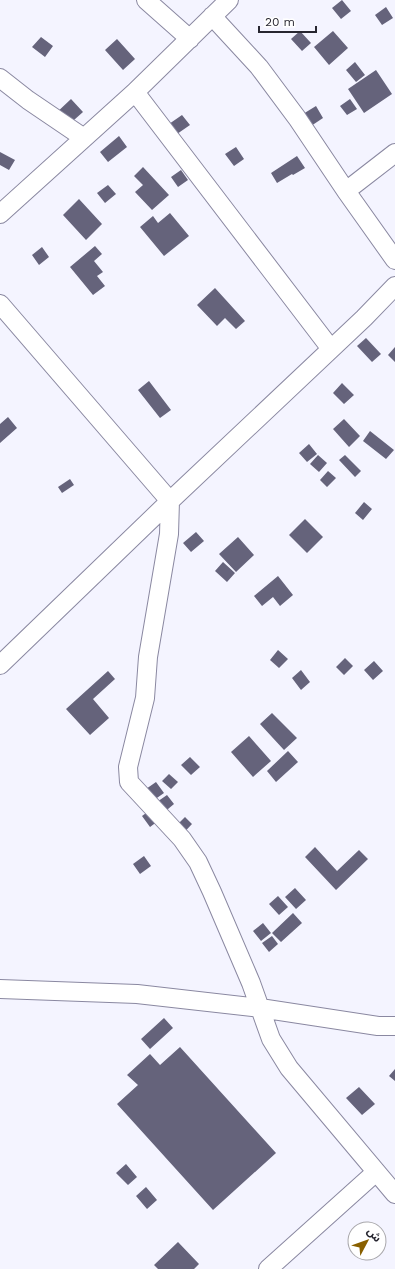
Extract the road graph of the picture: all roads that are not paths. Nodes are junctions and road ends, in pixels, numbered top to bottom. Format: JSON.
{"nodes":[{"id":1,"x":146,"y":0,"type":"edge"},
{"id":2,"x":230,"y":0,"type":"edge"},
{"id":3,"x":212,"y":16,"type":"junction"},
{"id":4,"x":190,"y":39,"type":"junction"},
{"id":5,"x":0,"y":78,"type":"edge"},
{"id":6,"x":134,"y":92,"type":"junction"},
{"id":7,"x":84,"y":138,"type":"junction"},
{"id":8,"x":395,"y":153,"type":"edge"},
{"id":9,"x":346,"y":192,"type":"junction"},
{"id":10,"x":0,"y":214,"type":"edge"},
{"id":11,"x":395,"y":260,"type":"edge"},
{"id":12,"x":395,"y":286,"type":"edge"},
{"id":13,"x":0,"y":304,"type":"edge"},
{"id":14,"x":331,"y":349,"type":"junction"},
{"id":15,"x":170,"y":502,"type":"junction"},
{"id":16,"x":0,"y":665,"type":"edge"},
{"id":17,"x":0,"y":989,"type":"edge"},
{"id":18,"x":260,"y":1008,"type":"junction"},
{"id":19,"x":395,"y":1026,"type":"edge"},
{"id":20,"x":376,"y":1172,"type":"junction"},
{"id":21,"x":395,"y":1194,"type":"edge"},
{"id":22,"x":268,"y":1269,"type":"edge"}],
"edges":[{"from":1,"to":4,"type":"street"},
{"from":2,"to":3,"type":"street"},
{"from":3,"to":4,"type":"street"},
{"from":3,"to":9,"type":"street"},
{"from":4,"to":6,"type":"street"},
{"from":5,"to":7,"type":"street"},
{"from":6,"to":7,"type":"street"},
{"from":6,"to":14,"type":"street"},
{"from":7,"to":10,"type":"street"},
{"from":8,"to":9,"type":"street"},
{"from":9,"to":11,"type":"street"},
{"from":12,"to":14,"type":"street"},
{"from":13,"to":15,"type":"street"},
{"from":14,"to":15,"type":"street"},
{"from":15,"to":16,"type":"street"},
{"from":15,"to":18,"type":"street"},
{"from":17,"to":18,"type":"street"},
{"from":18,"to":19,"type":"street"},
{"from":18,"to":20,"type":"street"},
{"from":20,"to":21,"type":"street"},
{"from":20,"to":22,"type":"street"}]}
